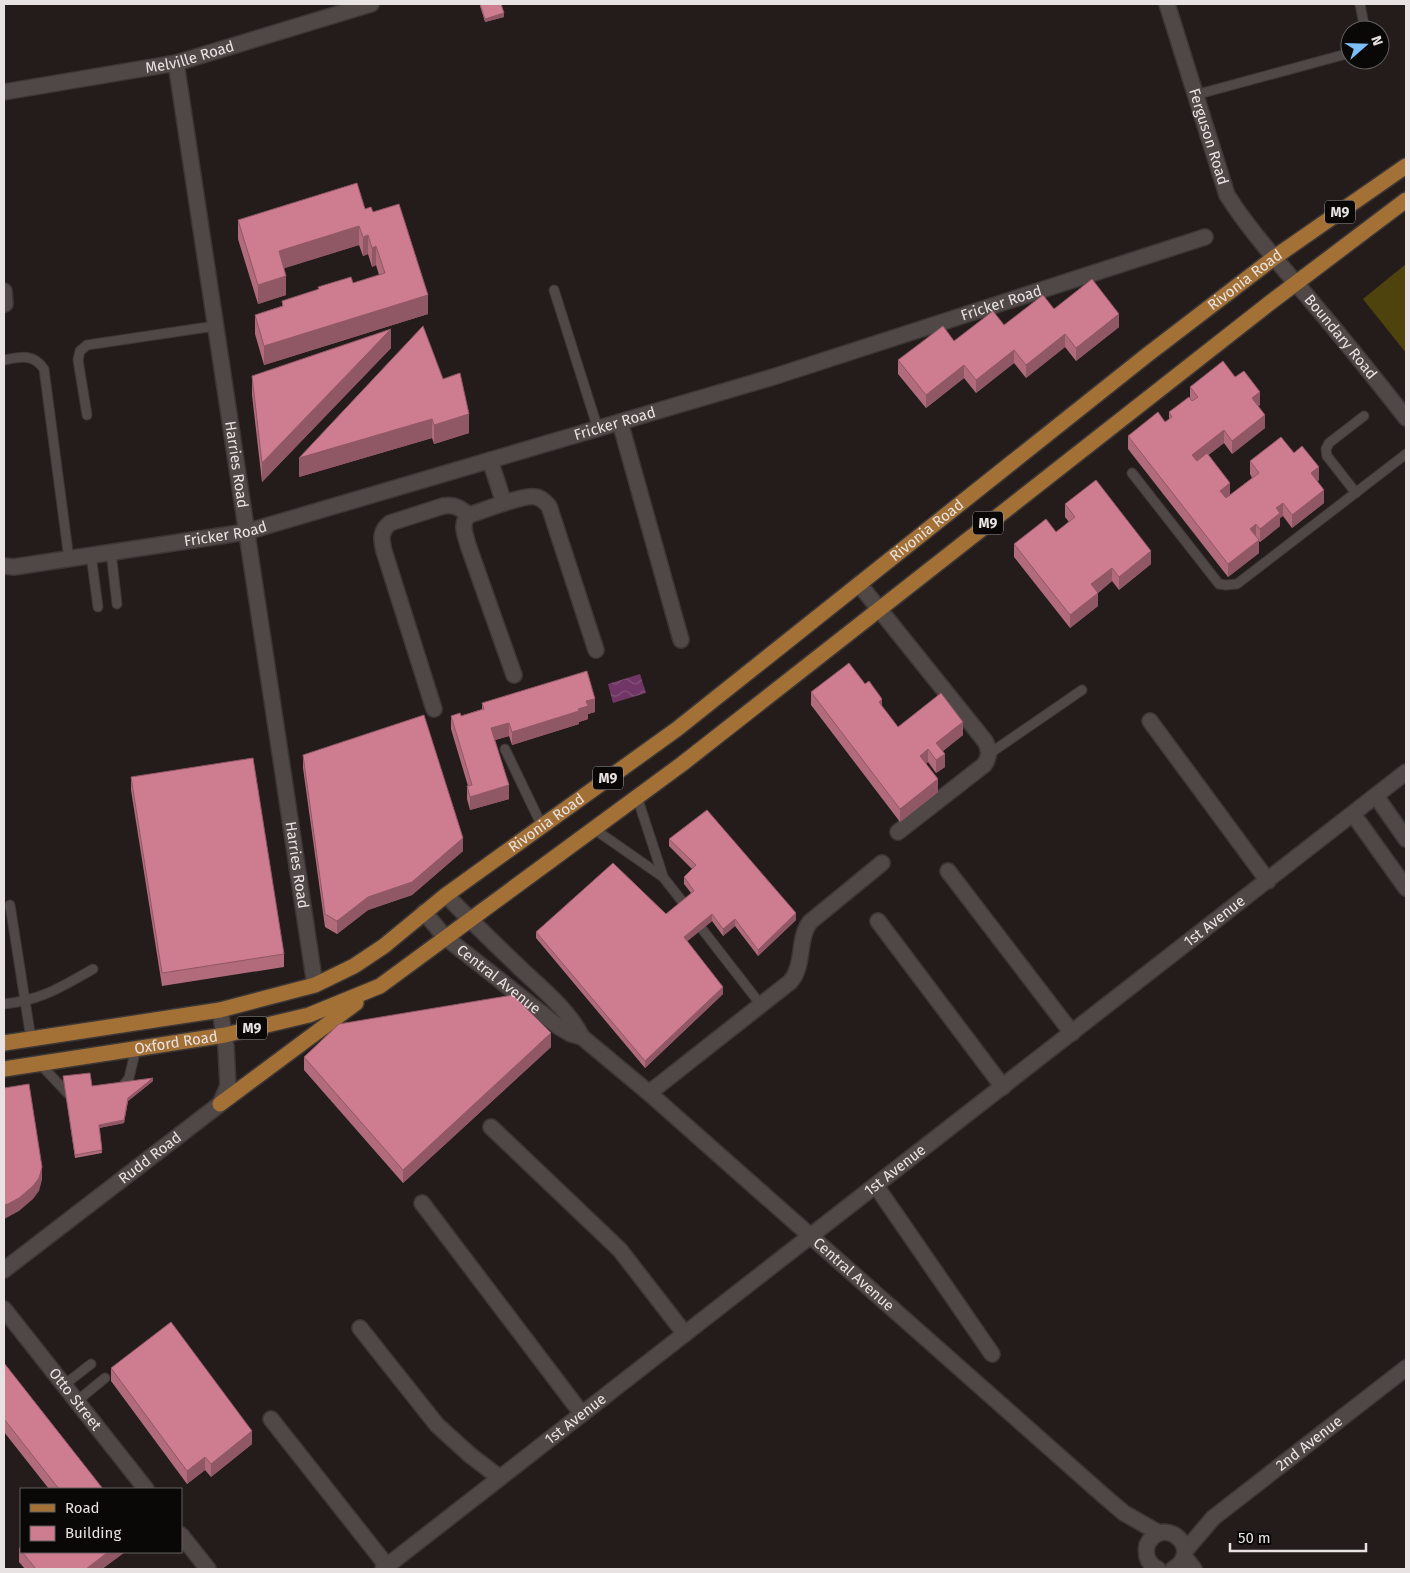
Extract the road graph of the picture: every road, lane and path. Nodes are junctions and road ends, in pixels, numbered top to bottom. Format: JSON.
{"nodes":[{"id":1,"x":371,"y":4,"type":"edge"},
{"id":2,"x":1167,"y":4,"type":"edge"},
{"id":3,"x":1360,"y":4,"type":"edge"},
{"id":4,"x":329,"y":10,"type":"edge"},
{"id":5,"x":1363,"y":20,"type":"edge"},
{"id":6,"x":1340,"y":56,"type":"edge"},
{"id":7,"x":176,"y":63,"type":"junction"},
{"id":8,"x":4,"y":92,"type":"edge"},
{"id":9,"x":1196,"y":95,"type":"junction"},
{"id":10,"x":1406,"y":166,"type":"edge"},
{"id":11,"x":1406,"y":200,"type":"edge"},
{"id":12,"x":1205,"y":237,"type":"dead end"},
{"id":13,"x":1275,"y":257,"type":"junction"},
{"id":14,"x":1295,"y":283,"type":"junction"},
{"id":15,"x":554,"y":290,"type":"dead end"},
{"id":16,"x":215,"y":326,"type":"junction"},
{"id":17,"x":4,"y":360,"type":"edge"},
{"id":18,"x":87,"y":415,"type":"dead end"},
{"id":19,"x":1364,"y":416,"type":"dead end"},
{"id":20,"x":1406,"y":418,"type":"edge"},
{"id":21,"x":620,"y":422,"type":"junction"},
{"id":22,"x":598,"y":429,"type":"junction"},
{"id":23,"x":1406,"y":454,"type":"edge"},
{"id":24,"x":490,"y":460,"type":"junction"},
{"id":25,"x":1132,"y":474,"type":"dead end"},
{"id":26,"x":1356,"y":493,"type":"junction"},
{"id":27,"x":504,"y":503,"type":"junction"},
{"id":28,"x":469,"y":515,"type":"junction"},
{"id":29,"x":246,"y":532,"type":"junction"},
{"id":30,"x":111,"y":552,"type":"junction"},
{"id":31,"x":91,"y":555,"type":"junction"},
{"id":32,"x":69,"y":558,"type":"junction"},
{"id":33,"x":7,"y":568,"type":"edge"},
{"id":34,"x":859,"y":584,"type":"junction"},
{"id":35,"x":117,"y":604,"type":"dead end"},
{"id":36,"x":98,"y":607,"type":"dead end"},
{"id":37,"x":879,"y":609,"type":"junction"},
{"id":38,"x":681,"y":640,"type":"dead end"},
{"id":39,"x":596,"y":650,"type":"dead end"},
{"id":40,"x":514,"y":675,"type":"dead end"},
{"id":41,"x":1082,"y":690,"type":"dead end"},
{"id":42,"x":434,"y":709,"type":"dead end"},
{"id":43,"x":1150,"y":721,"type":"dead end"},
{"id":44,"x":505,"y":749,"type":"dead end"},
{"id":45,"x":989,"y":754,"type":"junction"},
{"id":46,"x":1406,"y":772,"type":"edge"},
{"id":47,"x":1376,"y":796,"type":"junction"},
{"id":48,"x":637,"y":797,"type":"junction"},
{"id":49,"x":1353,"y":814,"type":"junction"},
{"id":50,"x":542,"y":826,"type":"junction"},
{"id":51,"x":594,"y":829,"type":"junction"},
{"id":52,"x":898,"y":832,"type":"dead end"},
{"id":53,"x":1406,"y":838,"type":"edge"},
{"id":54,"x":882,"y":863,"type":"dead end"},
{"id":55,"x":948,"y":870,"type":"dead end"},
{"id":56,"x":663,"y":876,"type":"junction"},
{"id":57,"x":1268,"y":881,"type":"junction"},
{"id":58,"x":1406,"y":888,"type":"edge"},
{"id":59,"x":446,"y":895,"type":"junction"},
{"id":60,"x":10,"y":905,"type":"dead end"},
{"id":61,"x":685,"y":906,"type":"edge"},
{"id":62,"x":424,"y":912,"type":"junction"},
{"id":63,"x":469,"y":919,"type":"junction"},
{"id":64,"x":878,"y":921,"type":"dead end"},
{"id":65,"x":702,"y":929,"type":"edge"},
{"id":66,"x":445,"y":938,"type":"junction"},
{"id":67,"x":93,"y":969,"type":"dead end"},
{"id":68,"x":315,"y":985,"type":"junction"},
{"id":69,"x":380,"y":986,"type":"junction"},
{"id":70,"x":24,"y":1002,"type":"junction"},
{"id":71,"x":4,"y":1004,"type":"edge"},
{"id":72,"x":761,"y":1005,"type":"junction"},
{"id":73,"x":220,"y":1010,"type":"junction"},
{"id":74,"x":1072,"y":1033,"type":"junction"},
{"id":75,"x":225,"y":1035,"type":"junction"},
{"id":76,"x":582,"y":1037,"type":"junction"},
{"id":77,"x":31,"y":1039,"type":"junction"},
{"id":78,"x":4,"y":1042,"type":"edge"},
{"id":79,"x":136,"y":1048,"type":"junction"},
{"id":80,"x":38,"y":1063,"type":"junction"},
{"id":81,"x":4,"y":1069,"type":"edge"},
{"id":82,"x":1003,"y":1086,"type":"junction"},
{"id":83,"x":649,"y":1093,"type":"junction"},
{"id":84,"x":111,"y":1098,"type":"edge"},
{"id":85,"x":220,"y":1104,"type":"junction"},
{"id":86,"x":82,"y":1106,"type":"edge"},
{"id":87,"x":491,"y":1127,"type":"dead end"},
{"id":88,"x":876,"y":1186,"type":"junction"},
{"id":89,"x":422,"y":1203,"type":"dead end"},
{"id":90,"x":810,"y":1237,"type":"junction"},
{"id":91,"x":4,"y":1270,"type":"edge"},
{"id":92,"x":4,"y":1309,"type":"edge"},
{"id":93,"x":360,"y":1328,"type":"dead end"},
{"id":94,"x":685,"y":1334,"type":"junction"},
{"id":95,"x":992,"y":1354,"type":"dead end"},
{"id":96,"x":91,"y":1364,"type":"dead end"},
{"id":97,"x":1406,"y":1368,"type":"edge"},
{"id":98,"x":105,"y":1378,"type":"dead end"},
{"id":99,"x":64,"y":1386,"type":"junction"},
{"id":100,"x":77,"y":1400,"type":"junction"},
{"id":101,"x":582,"y":1414,"type":"junction"},
{"id":102,"x":271,"y":1420,"type":"dead end"},
{"id":103,"x":500,"y":1478,"type":"junction"},
{"id":104,"x":145,"y":1488,"type":"edge"},
{"id":105,"x":1213,"y":1518,"type":"junction"},
{"id":106,"x":1176,"y":1535,"type":"junction"},
{"id":107,"x":182,"y":1536,"type":"edge"},
{"id":108,"x":1154,"y":1538,"type":"junction"},
{"id":109,"x":1178,"y":1563,"type":"edge"},
{"id":110,"x":1148,"y":1566,"type":"edge"},
{"id":111,"x":385,"y":1568,"type":"edge"},
{"id":112,"x":208,"y":1569,"type":"edge"},
{"id":113,"x":1194,"y":1569,"type":"edge"}],
"edges":[{"from":1,"to":4,"type":"street","name":"Melville Road"},
{"from":2,"to":9,"type":"street","name":"Ferguson Road"},
{"from":3,"to":5,"type":"lane"},
{"from":4,"to":7,"type":"street","name":"Melville Road"},
{"from":6,"to":9,"type":"lane"},
{"from":7,"to":8,"type":"street","name":"Melville Road"},
{"from":7,"to":16,"type":"street","name":"Harries Road"},
{"from":9,"to":13,"type":"street","name":"Ferguson Road"},
{"from":10,"to":13,"type":"main road","name":"Rivonia Road","number":"M9"},
{"from":11,"to":14,"type":"main road","name":"Rivonia Road","number":"M9"},
{"from":12,"to":21,"type":"street","name":"Fricker Road"},
{"from":13,"to":14,"type":"street","name":"Boundary Road"},
{"from":13,"to":34,"type":"main road","name":"Rivonia Road","number":"M9"},
{"from":14,"to":20,"type":"street","name":"Boundary Road"},
{"from":14,"to":37,"type":"main road","name":"Rivonia Road","number":"M9"},
{"from":15,"to":22,"type":"lane"},
{"from":16,"to":18,"type":"lane"},
{"from":16,"to":29,"type":"street","name":"Harries Road"},
{"from":17,"to":32,"type":"lane"},
{"from":19,"to":26,"type":"lane"},
{"from":21,"to":22,"type":"street","name":"Fricker Road"},
{"from":21,"to":38,"type":"street"},
{"from":22,"to":24,"type":"street","name":"Fricker Road"},
{"from":23,"to":26,"type":"lane"},
{"from":24,"to":27,"type":"street"},
{"from":24,"to":29,"type":"street","name":"Fricker Road"},
{"from":25,"to":26,"type":"lane"},
{"from":27,"to":28,"type":"street"},
{"from":27,"to":39,"type":"street"},
{"from":28,"to":40,"type":"street"},
{"from":28,"to":42,"type":"street"},
{"from":29,"to":30,"type":"street","name":"Fricker Road"},
{"from":29,"to":68,"type":"street","name":"Harries Road"},
{"from":30,"to":31,"type":"street","name":"Fricker Road"},
{"from":30,"to":35,"type":"lane"},
{"from":31,"to":32,"type":"street","name":"Fricker Road"},
{"from":31,"to":36,"type":"lane"},
{"from":32,"to":33,"type":"street","name":"Fricker Road"},
{"from":34,"to":37,"type":"street"},
{"from":34,"to":50,"type":"main road","name":"Rivonia Road","number":"M9"},
{"from":37,"to":45,"type":"street"},
{"from":37,"to":48,"type":"main road","name":"Rivonia Road","number":"M9"},
{"from":41,"to":45,"type":"lane"},
{"from":43,"to":57,"type":"street"},
{"from":44,"to":50,"type":"lane"},
{"from":45,"to":52,"type":"street"},
{"from":46,"to":47,"type":"street","name":"1st Avenue"},
{"from":47,"to":49,"type":"street","name":"1st Avenue"},
{"from":47,"to":53,"type":"street"},
{"from":48,"to":51,"type":"main road","name":"Rivonia Road","number":"M9"},
{"from":48,"to":56,"type":"lane"},
{"from":49,"to":57,"type":"street","name":"1st Avenue"},
{"from":49,"to":58,"type":"street"},
{"from":50,"to":59,"type":"main road","name":"Rivonia Road","number":"M9"},
{"from":51,"to":56,"type":"lane"},
{"from":51,"to":63,"type":"main road","name":"Rivonia Road","number":"M9"},
{"from":54,"to":72,"type":"street"},
{"from":55,"to":74,"type":"street"},
{"from":56,"to":61,"type":"lane"},
{"from":57,"to":74,"type":"street","name":"1st Avenue"},
{"from":59,"to":62,"type":"main road","name":"Oxford Road","number":"M9"},
{"from":59,"to":63,"type":"street","name":"Central Avenue"},
{"from":60,"to":70,"type":"lane"},
{"from":62,"to":66,"type":"street","name":"Central Avenue"},
{"from":62,"to":68,"type":"main road","name":"Oxford Road","number":"M9"},
{"from":63,"to":66,"type":"main road","name":"Oxford Road","number":"M9"},
{"from":63,"to":76,"type":"street","name":"Central Avenue"},
{"from":64,"to":82,"type":"street"},
{"from":65,"to":72,"type":"lane"},
{"from":66,"to":69,"type":"main road","name":"Oxford Road","number":"M9"},
{"from":66,"to":76,"type":"street","name":"Central Avenue"},
{"from":67,"to":70,"type":"lane"},
{"from":68,"to":73,"type":"main road","name":"Oxford Road","number":"M9"},
{"from":69,"to":75,"type":"main road","name":"Oxford Road","number":"M9"},
{"from":69,"to":85,"type":"main road"},
{"from":70,"to":71,"type":"lane"},
{"from":70,"to":77,"type":"lane"},
{"from":72,"to":83,"type":"street"},
{"from":73,"to":75,"type":"street"},
{"from":73,"to":77,"type":"main road","name":"Oxford Road","number":"M9"},
{"from":74,"to":82,"type":"street","name":"1st Avenue"},
{"from":75,"to":79,"type":"main road","name":"Oxford Road","number":"M9"},
{"from":75,"to":85,"type":"street"},
{"from":76,"to":83,"type":"street","name":"Central Avenue"},
{"from":77,"to":78,"type":"main road","name":"Oxford Road","number":"M9"},
{"from":79,"to":80,"type":"main road","name":"Oxford Road","number":"M9"},
{"from":79,"to":84,"type":"lane"},
{"from":80,"to":81,"type":"main road","name":"Oxford Road","number":"M9"},
{"from":80,"to":86,"type":"lane"},
{"from":82,"to":88,"type":"street","name":"1st Avenue"},
{"from":83,"to":90,"type":"street","name":"Central Avenue"},
{"from":85,"to":91,"type":"street","name":"Rudd Road"},
{"from":87,"to":94,"type":"street"},
{"from":88,"to":90,"type":"street","name":"1st Avenue"},
{"from":88,"to":95,"type":"street"},
{"from":89,"to":101,"type":"street"},
{"from":90,"to":94,"type":"street","name":"1st Avenue"},
{"from":90,"to":108,"type":"street","name":"Central Avenue"},
{"from":92,"to":99,"type":"street","name":"Otto Street"},
{"from":93,"to":103,"type":"street"},
{"from":94,"to":101,"type":"street","name":"1st Avenue"},
{"from":96,"to":99,"type":"lane"},
{"from":97,"to":105,"type":"street","name":"2nd Avenue"},
{"from":98,"to":100,"type":"lane"},
{"from":99,"to":100,"type":"street","name":"Otto Street"},
{"from":100,"to":104,"type":"street","name":"Otto Street"},
{"from":101,"to":103,"type":"street","name":"1st Avenue"},
{"from":102,"to":111,"type":"street"},
{"from":103,"to":111,"type":"street","name":"1st Avenue"},
{"from":105,"to":106,"type":"street","name":"2nd Avenue"},
{"from":105,"to":109,"type":"street","name":"2nd Avenue"},
{"from":106,"to":108,"type":"street"},
{"from":106,"to":109,"type":"street"},
{"from":107,"to":112,"type":"street"},
{"from":108,"to":110,"type":"street"},
{"from":109,"to":113,"type":"street"}]}
